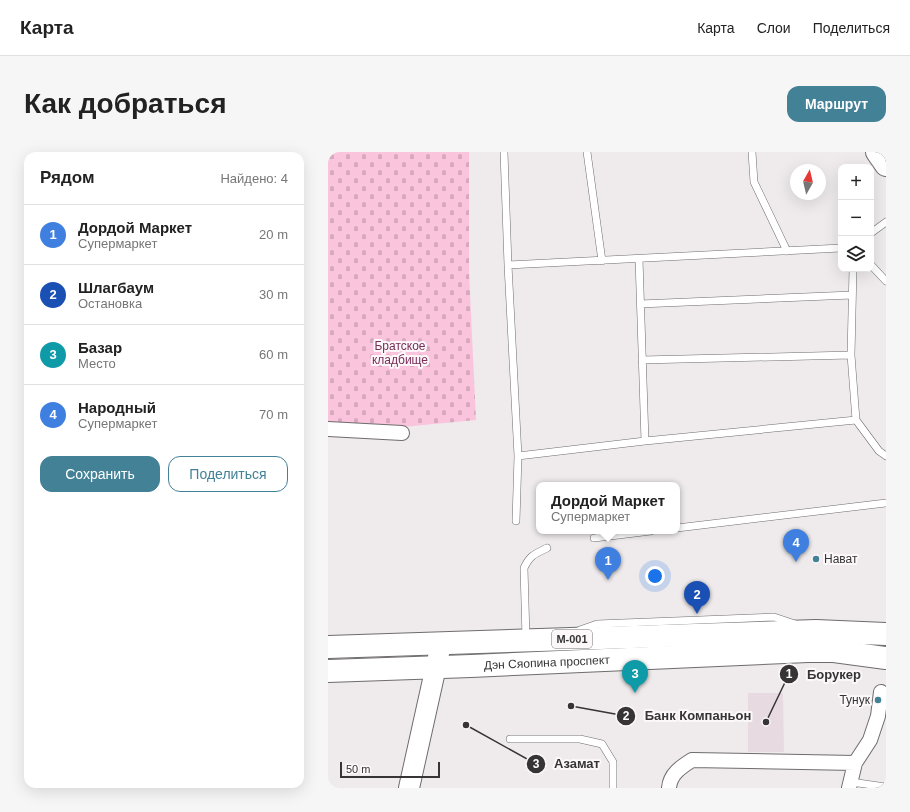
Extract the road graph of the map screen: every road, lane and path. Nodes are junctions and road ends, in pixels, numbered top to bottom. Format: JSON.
{"nodes":[{"id":1,"x":504,"y":152,"type":"edge"},
{"id":2,"x":587,"y":152,"type":"edge"},
{"id":3,"x":752,"y":152,"type":"edge"},
{"id":4,"x":877,"y":152,"type":"edge"},
{"id":5,"x":886,"y":166,"type":"edge"},
{"id":6,"x":886,"y":222,"type":"edge"},
{"id":7,"x":874,"y":231,"type":"edge"},
{"id":8,"x":838,"y":248,"type":"edge"},
{"id":9,"x":787,"y":251,"type":"junction"},
{"id":10,"x":639,"y":259,"type":"junction"},
{"id":11,"x":602,"y":261,"type":"junction"},
{"id":12,"x":508,"y":266,"type":"junction"},
{"id":13,"x":874,"y":269,"type":"edge"},
{"id":14,"x":853,"y":272,"type":"edge"},
{"id":15,"x":886,"y":280,"type":"edge"},
{"id":16,"x":852,"y":295,"type":"junction"},
{"id":17,"x":640,"y":304,"type":"junction"},
{"id":18,"x":852,"y":356,"type":"junction"},
{"id":19,"x":642,"y":360,"type":"junction"},
{"id":20,"x":856,"y":420,"type":"junction"},
{"id":21,"x":328,"y":429,"type":"edge"},
{"id":22,"x":402,"y":433,"type":"dead end"},
{"id":23,"x":645,"y":441,"type":"junction"},
{"id":24,"x":518,"y":456,"type":"junction"},
{"id":25,"x":886,"y":456,"type":"edge"},
{"id":26,"x":886,"y":503,"type":"edge"},
{"id":27,"x":516,"y":521,"type":"dead end"},
{"id":28,"x":680,"y":528,"type":"edge"},
{"id":29,"x":627,"y":534,"type":"edge"},
{"id":30,"x":594,"y":538,"type":"dead end"},
{"id":31,"x":548,"y":548,"type":"dead end"},
{"id":32,"x":886,"y":620,"type":"edge"},
{"id":33,"x":816,"y":630,"type":"junction"},
{"id":34,"x":886,"y":634,"type":"edge"},
{"id":35,"x":526,"y":640,"type":"junction"},
{"id":36,"x":441,"y":644,"type":"junction"},
{"id":37,"x":328,"y":647,"type":"edge"},
{"id":38,"x":886,"y":658,"type":"edge"},
{"id":39,"x":436,"y":667,"type":"junction"},
{"id":40,"x":328,"y":671,"type":"edge"},
{"id":41,"x":881,"y":692,"type":"dead end"},
{"id":42,"x":510,"y":739,"type":"dead end"},
{"id":43,"x":855,"y":763,"type":"junction"},
{"id":44,"x":850,"y":785,"type":"edge"},
{"id":45,"x":886,"y":787,"type":"edge"},
{"id":46,"x":409,"y":788,"type":"edge"},
{"id":47,"x":613,"y":788,"type":"edge"},
{"id":48,"x":669,"y":788,"type":"edge"}],
"edges":[{"from":1,"to":12,"type":"lane"},
{"from":2,"to":11,"type":"lane"},
{"from":3,"to":9,"type":"lane"},
{"from":4,"to":5,"type":"main road"},
{"from":6,"to":7,"type":"lane"},
{"from":8,"to":9,"type":"lane"},
{"from":9,"to":10,"type":"lane"},
{"from":10,"to":11,"type":"lane"},
{"from":10,"to":17,"type":"lane"},
{"from":11,"to":12,"type":"lane"},
{"from":12,"to":24,"type":"lane"},
{"from":13,"to":15,"type":"lane"},
{"from":14,"to":16,"type":"lane"},
{"from":16,"to":17,"type":"lane"},
{"from":16,"to":18,"type":"lane"},
{"from":17,"to":19,"type":"lane"},
{"from":18,"to":19,"type":"lane"},
{"from":18,"to":20,"type":"lane"},
{"from":19,"to":23,"type":"lane"},
{"from":20,"to":23,"type":"lane"},
{"from":20,"to":25,"type":"lane"},
{"from":21,"to":22,"type":"street"},
{"from":23,"to":24,"type":"lane"},
{"from":24,"to":27,"type":"lane"},
{"from":26,"to":28,"type":"lane"},
{"from":29,"to":30,"type":"lane"},
{"from":31,"to":35,"type":"lane"},
{"from":32,"to":33,"type":"main road"},
{"from":33,"to":34,"type":"main road","name":"Дэн Сяопина проспект","number":"M-001"},
{"from":33,"to":35,"type":"main road","name":"Дэн Сяопина проспект","number":"M-001"},
{"from":35,"to":36,"type":"main road","name":"Дэн Сяопина проспект","number":"M-001"},
{"from":36,"to":37,"type":"main road","name":"Дэн Сяопина проспект","number":"M-001"},
{"from":36,"to":39,"type":"main road"},
{"from":38,"to":39,"type":"main road","name":"Дэн Сяопина проспект","number":"M-001"},
{"from":39,"to":40,"type":"main road","name":"Дэн Сяопина проспект","number":"M-001"},
{"from":39,"to":46,"type":"main road"},
{"from":41,"to":43,"type":"street"},
{"from":42,"to":47,"type":"lane"},
{"from":43,"to":44,"type":"street"},
{"from":43,"to":48,"type":"street"},
{"from":44,"to":45,"type":"lane"}]}
